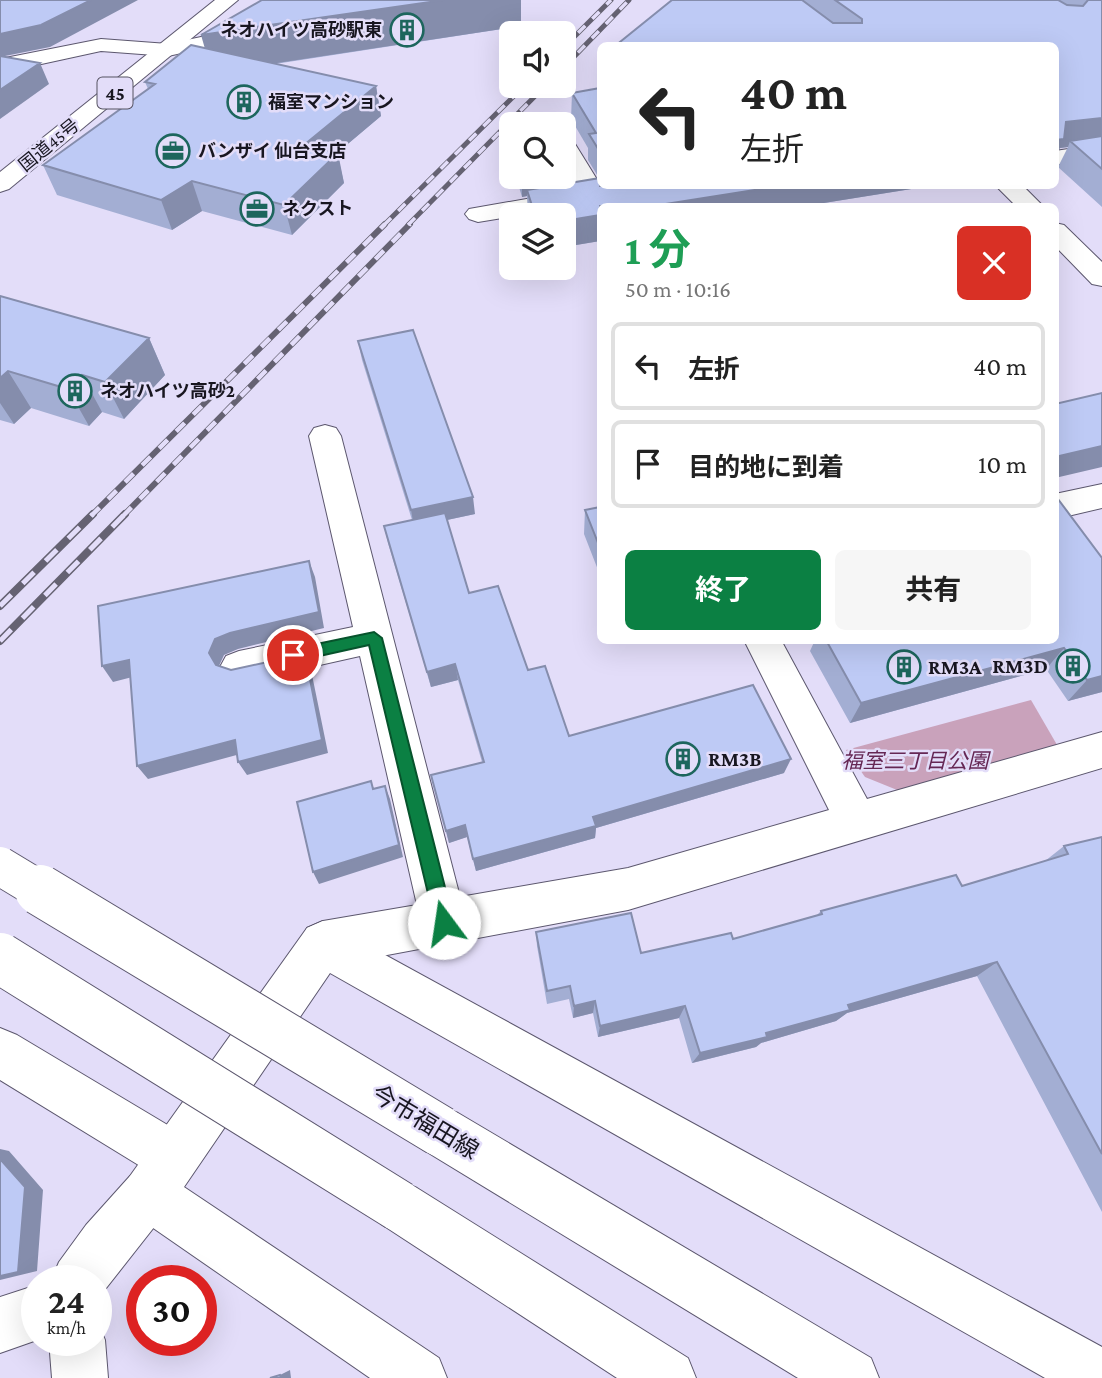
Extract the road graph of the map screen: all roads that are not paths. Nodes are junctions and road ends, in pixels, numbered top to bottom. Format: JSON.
{"nodes":[{"id":1,"x":196,"y":0,"type":"edge"},
{"id":2,"x":228,"y":0,"type":"edge"},
{"id":3,"x":274,"y":28,"type":"edge"},
{"id":4,"x":10,"y":44,"type":"edge"},
{"id":5,"x":135,"y":47,"type":"junction"},
{"id":6,"x":168,"y":50,"type":"junction"},
{"id":7,"x":41,"y":58,"type":"junction"},
{"id":8,"x":0,"y":66,"type":"edge"},
{"id":9,"x":105,"y":71,"type":"dead end"},
{"id":10,"x":1102,"y":150,"type":"edge"},
{"id":11,"x":1059,"y":157,"type":"edge"},
{"id":12,"x":576,"y":164,"type":"edge"},
{"id":13,"x":0,"y":184,"type":"edge"},
{"id":14,"x":631,"y":189,"type":"edge"},
{"id":15,"x":1012,"y":189,"type":"edge"},
{"id":16,"x":594,"y":195,"type":"junction"},
{"id":17,"x":1027,"y":203,"type":"edge"},
{"id":18,"x":478,"y":214,"type":"dead end"},
{"id":19,"x":1059,"y":235,"type":"edge"},
{"id":20,"x":1102,"y":278,"type":"edge"},
{"id":21,"x":325,"y":436,"type":"dead end"},
{"id":22,"x":1102,"y":496,"type":"edge"},
{"id":23,"x":1059,"y":506,"type":"edge"},
{"id":24,"x":374,"y":638,"type":"junction"},
{"id":25,"x":764,"y":644,"type":"edge"},
{"id":26,"x":239,"y":667,"type":"edge"},
{"id":27,"x":1102,"y":750,"type":"edge"},
{"id":28,"x":857,"y":822,"type":"junction"},
{"id":29,"x":0,"y":866,"type":"edge"},
{"id":30,"x":444,"y":923,"type":"junction"},
{"id":31,"x":323,"y":944,"type":"junction"},
{"id":32,"x":0,"y":958,"type":"edge"},
{"id":33,"x":0,"y":1052,"type":"edge"},
{"id":34,"x":161,"y":1176,"type":"junction"},
{"id":35,"x":90,"y":1265,"type":"edge"},
{"id":36,"x":21,"y":1318,"type":"edge"},
{"id":37,"x":0,"y":1325,"type":"edge"},
{"id":38,"x":78,"y":1356,"type":"edge"},
{"id":39,"x":80,"y":1378,"type":"edge"},
{"id":40,"x":419,"y":1378,"type":"edge"},
{"id":41,"x":668,"y":1378,"type":"edge"},
{"id":42,"x":851,"y":1378,"type":"edge"},
{"id":43,"x":1101,"y":1378,"type":"edge"}],
"edges":[{"from":1,"to":5,"type":"main road","number":"45"},
{"from":2,"to":6,"type":"main road","name":"国道45号","number":"45"},
{"from":3,"to":6,"type":"main road"},
{"from":4,"to":7,"type":"main road"},
{"from":5,"to":6,"type":"main road"},
{"from":5,"to":7,"type":"main road"},
{"from":5,"to":9,"type":"main road","number":"45"},
{"from":6,"to":13,"type":"main road","name":"国道45号","number":"45"},
{"from":7,"to":8,"type":"main road"},
{"from":10,"to":11,"type":"main road"},
{"from":12,"to":16,"type":"main road"},
{"from":14,"to":16,"type":"main road"},
{"from":15,"to":17,"type":"main road"},
{"from":16,"to":18,"type":"main road"},
{"from":19,"to":20,"type":"main road"},
{"from":21,"to":24,"type":"main road"},
{"from":22,"to":23,"type":"main road"},
{"from":24,"to":26,"type":"main road"},
{"from":24,"to":30,"type":"main road"},
{"from":25,"to":28,"type":"main road"},
{"from":27,"to":28,"type":"main road"},
{"from":28,"to":30,"type":"main road"},
{"from":29,"to":42,"type":"main road","name":"今市福田線","bridge":true},
{"from":30,"to":31,"type":"main road"},
{"from":31,"to":34,"type":"main road"},
{"from":31,"to":43,"type":"main road"},
{"from":32,"to":41,"type":"main road","bridge":true},
{"from":33,"to":34,"type":"main road"},
{"from":34,"to":35,"type":"main road"},
{"from":34,"to":40,"type":"main road"},
{"from":36,"to":37,"type":"main road"},
{"from":38,"to":39,"type":"main road"}]}
